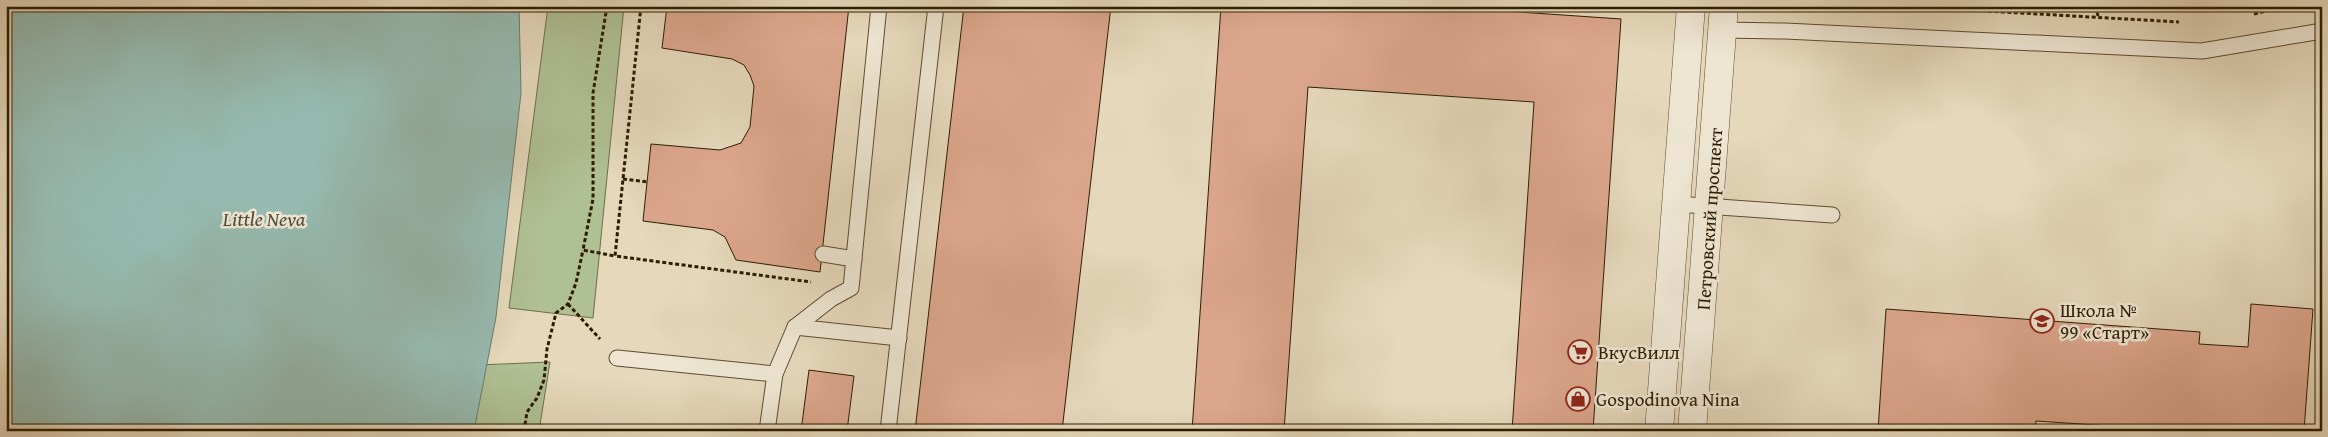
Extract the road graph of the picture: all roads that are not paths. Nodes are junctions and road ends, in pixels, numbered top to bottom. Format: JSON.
{"nodes":[{"id":1,"x":879,"y":6,"type":"edge"},
{"id":2,"x":936,"y":6,"type":"edge"},
{"id":3,"x":1690,"y":6,"type":"edge"},
{"id":4,"x":1724,"y":18,"type":"edge"},
{"id":5,"x":2322,"y":31,"type":"edge"},
{"id":6,"x":1676,"y":204,"type":"junction"},
{"id":7,"x":1710,"y":207,"type":"junction"},
{"id":8,"x":1832,"y":215,"type":"dead end"},
{"id":9,"x":822,"y":254,"type":"dead end"},
{"id":10,"x":854,"y":259,"type":"junction"},
{"id":11,"x":795,"y":327,"type":"junction"},
{"id":12,"x":898,"y":338,"type":"junction"},
{"id":13,"x":617,"y":358,"type":"road end"},
{"id":14,"x":774,"y":374,"type":"junction"},
{"id":15,"x":767,"y":431,"type":"edge"},
{"id":16,"x":888,"y":431,"type":"edge"},
{"id":17,"x":1659,"y":431,"type":"edge"},
{"id":18,"x":1692,"y":431,"type":"edge"}],
"edges":[{"from":1,"to":10,"type":"lane"},
{"from":2,"to":12,"type":"lane"},
{"from":3,"to":6,"type":"street","name":"Петровский проспект"},
{"from":4,"to":5,"type":"lane"},
{"from":4,"to":7,"type":"street","name":"Петровский проспект"},
{"from":6,"to":7,"type":"lane"},
{"from":6,"to":17,"type":"street","name":"Петровский проспект"},
{"from":7,"to":8,"type":"lane"},
{"from":7,"to":18,"type":"street","name":"Петровский проспект"},
{"from":9,"to":10,"type":"lane"},
{"from":10,"to":11,"type":"lane"},
{"from":11,"to":12,"type":"lane"},
{"from":11,"to":14,"type":"lane"},
{"from":12,"to":16,"type":"lane"},
{"from":13,"to":14,"type":"lane"},
{"from":14,"to":15,"type":"lane"}]}
